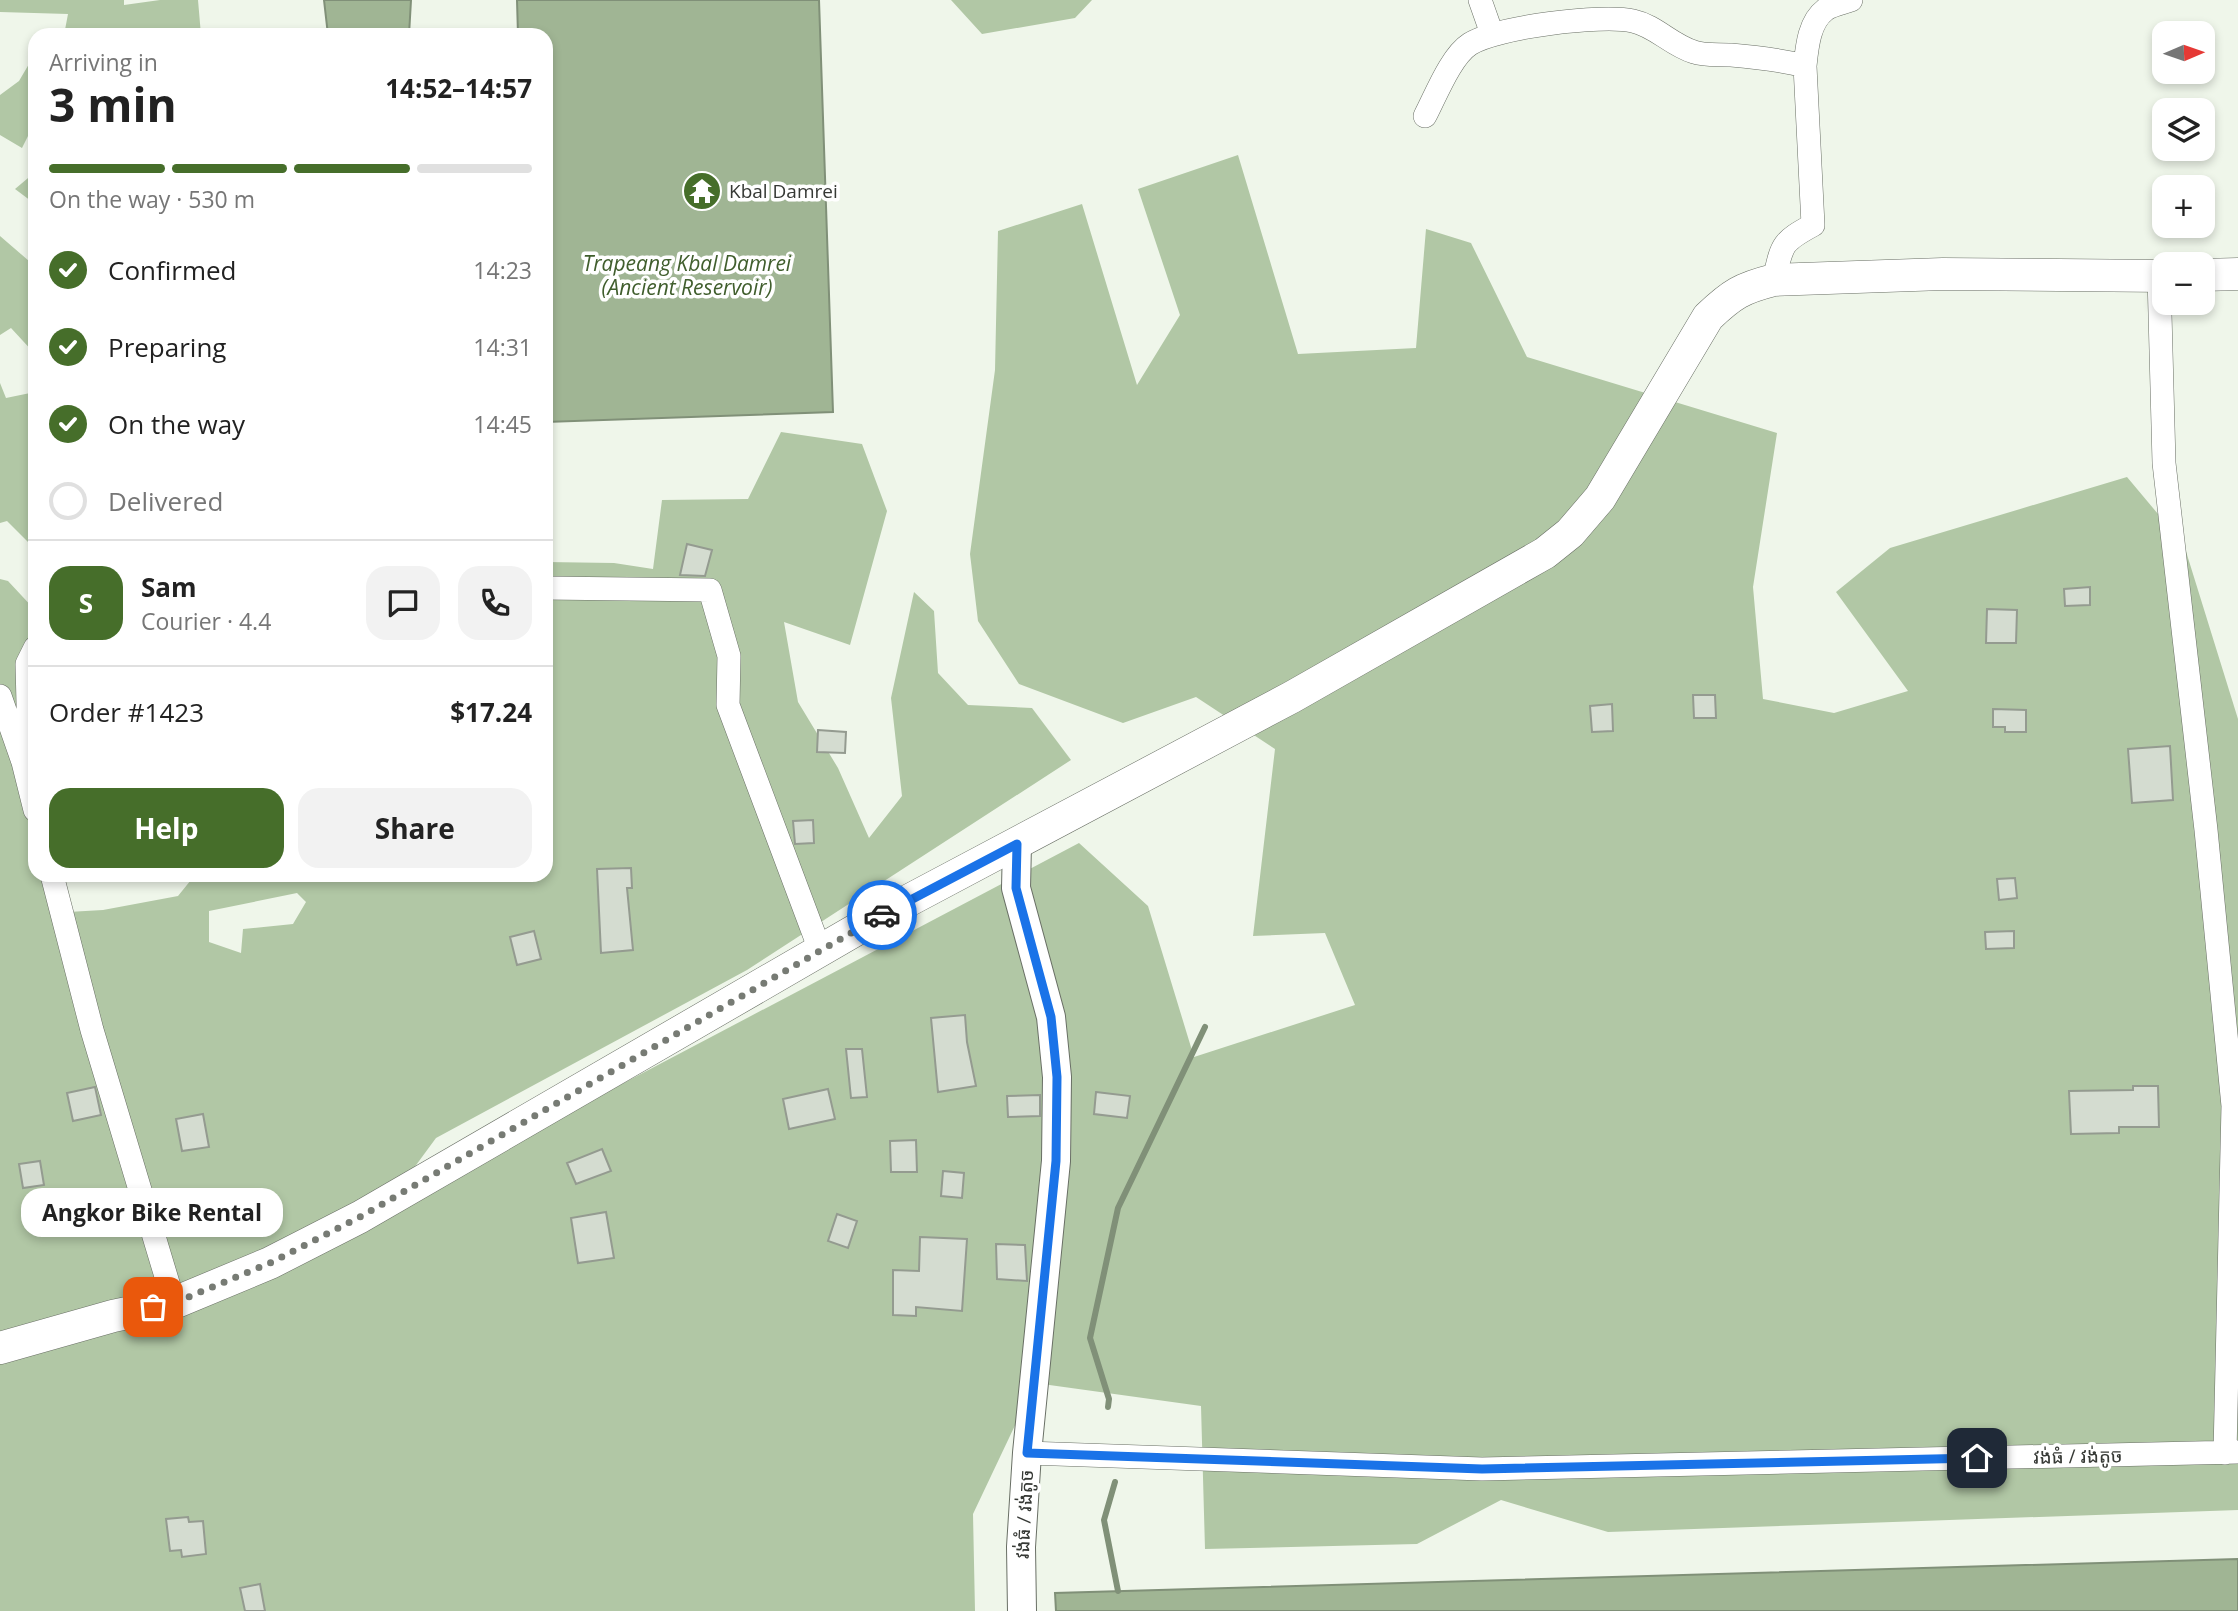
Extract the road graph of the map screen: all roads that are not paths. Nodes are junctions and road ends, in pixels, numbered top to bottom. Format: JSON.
{"nodes":[{"id":1,"x":1480,"y":0,"type":"edge"},
{"id":2,"x":1851,"y":0,"type":"edge"},
{"id":3,"x":1825,"y":4,"type":"edge"},
{"id":4,"x":1492,"y":34,"type":"junction"},
{"id":5,"x":1805,"y":66,"type":"junction"},
{"id":6,"x":1425,"y":116,"type":"dead end"},
{"id":7,"x":2238,"y":274,"type":"edge"},
{"id":8,"x":2215,"y":275,"type":"edge"},
{"id":9,"x":2152,"y":276,"type":"edge"},
{"id":10,"x":1774,"y":280,"type":"junction"},
{"id":11,"x":2162,"y":315,"type":"edge"},
{"id":12,"x":553,"y":588,"type":"edge"},
{"id":13,"x":28,"y":662,"type":"edge"},
{"id":14,"x":0,"y":696,"type":"edge"},
{"id":15,"x":28,"y":703,"type":"edge"},
{"id":16,"x":28,"y":745,"type":"edge"},
{"id":17,"x":23,"y":762,"type":"junction"},
{"id":18,"x":28,"y":782,"type":"edge"},
{"id":19,"x":1017,"y":844,"type":"junction"},
{"id":20,"x":54,"y":882,"type":"edge"},
{"id":21,"x":820,"y":950,"type":"junction"},
{"id":22,"x":2236,"y":1168,"type":"edge"},
{"id":23,"x":174,"y":1303,"type":"junction"},
{"id":24,"x":0,"y":1348,"type":"edge"},
{"id":25,"x":1027,"y":1453,"type":"junction"},
{"id":26,"x":2231,"y":1453,"type":"edge"},
{"id":27,"x":1022,"y":1611,"type":"edge"}],
"edges":[{"from":1,"to":4,"type":"street"},
{"from":2,"to":3,"type":"street"},
{"from":3,"to":5,"type":"street"},
{"from":4,"to":5,"type":"street"},
{"from":4,"to":6,"type":"street"},
{"from":5,"to":10,"type":"street"},
{"from":7,"to":8,"type":"main road"},
{"from":9,"to":10,"type":"main road"},
{"from":10,"to":19,"type":"main road"},
{"from":11,"to":22,"type":"street"},
{"from":12,"to":21,"type":"street"},
{"from":13,"to":15,"type":"street"},
{"from":14,"to":17,"type":"street"},
{"from":16,"to":17,"type":"street"},
{"from":17,"to":18,"type":"street"},
{"from":19,"to":21,"type":"main road"},
{"from":19,"to":25,"type":"street"},
{"from":20,"to":23,"type":"street"},
{"from":21,"to":23,"type":"main road"},
{"from":22,"to":26,"type":"street"},
{"from":23,"to":24,"type":"main road"},
{"from":25,"to":26,"type":"street","name":"វង់ធំ / វង់តូច"},
{"from":25,"to":27,"type":"street","name":"វង់ធំ / វង់តូច"}]}
